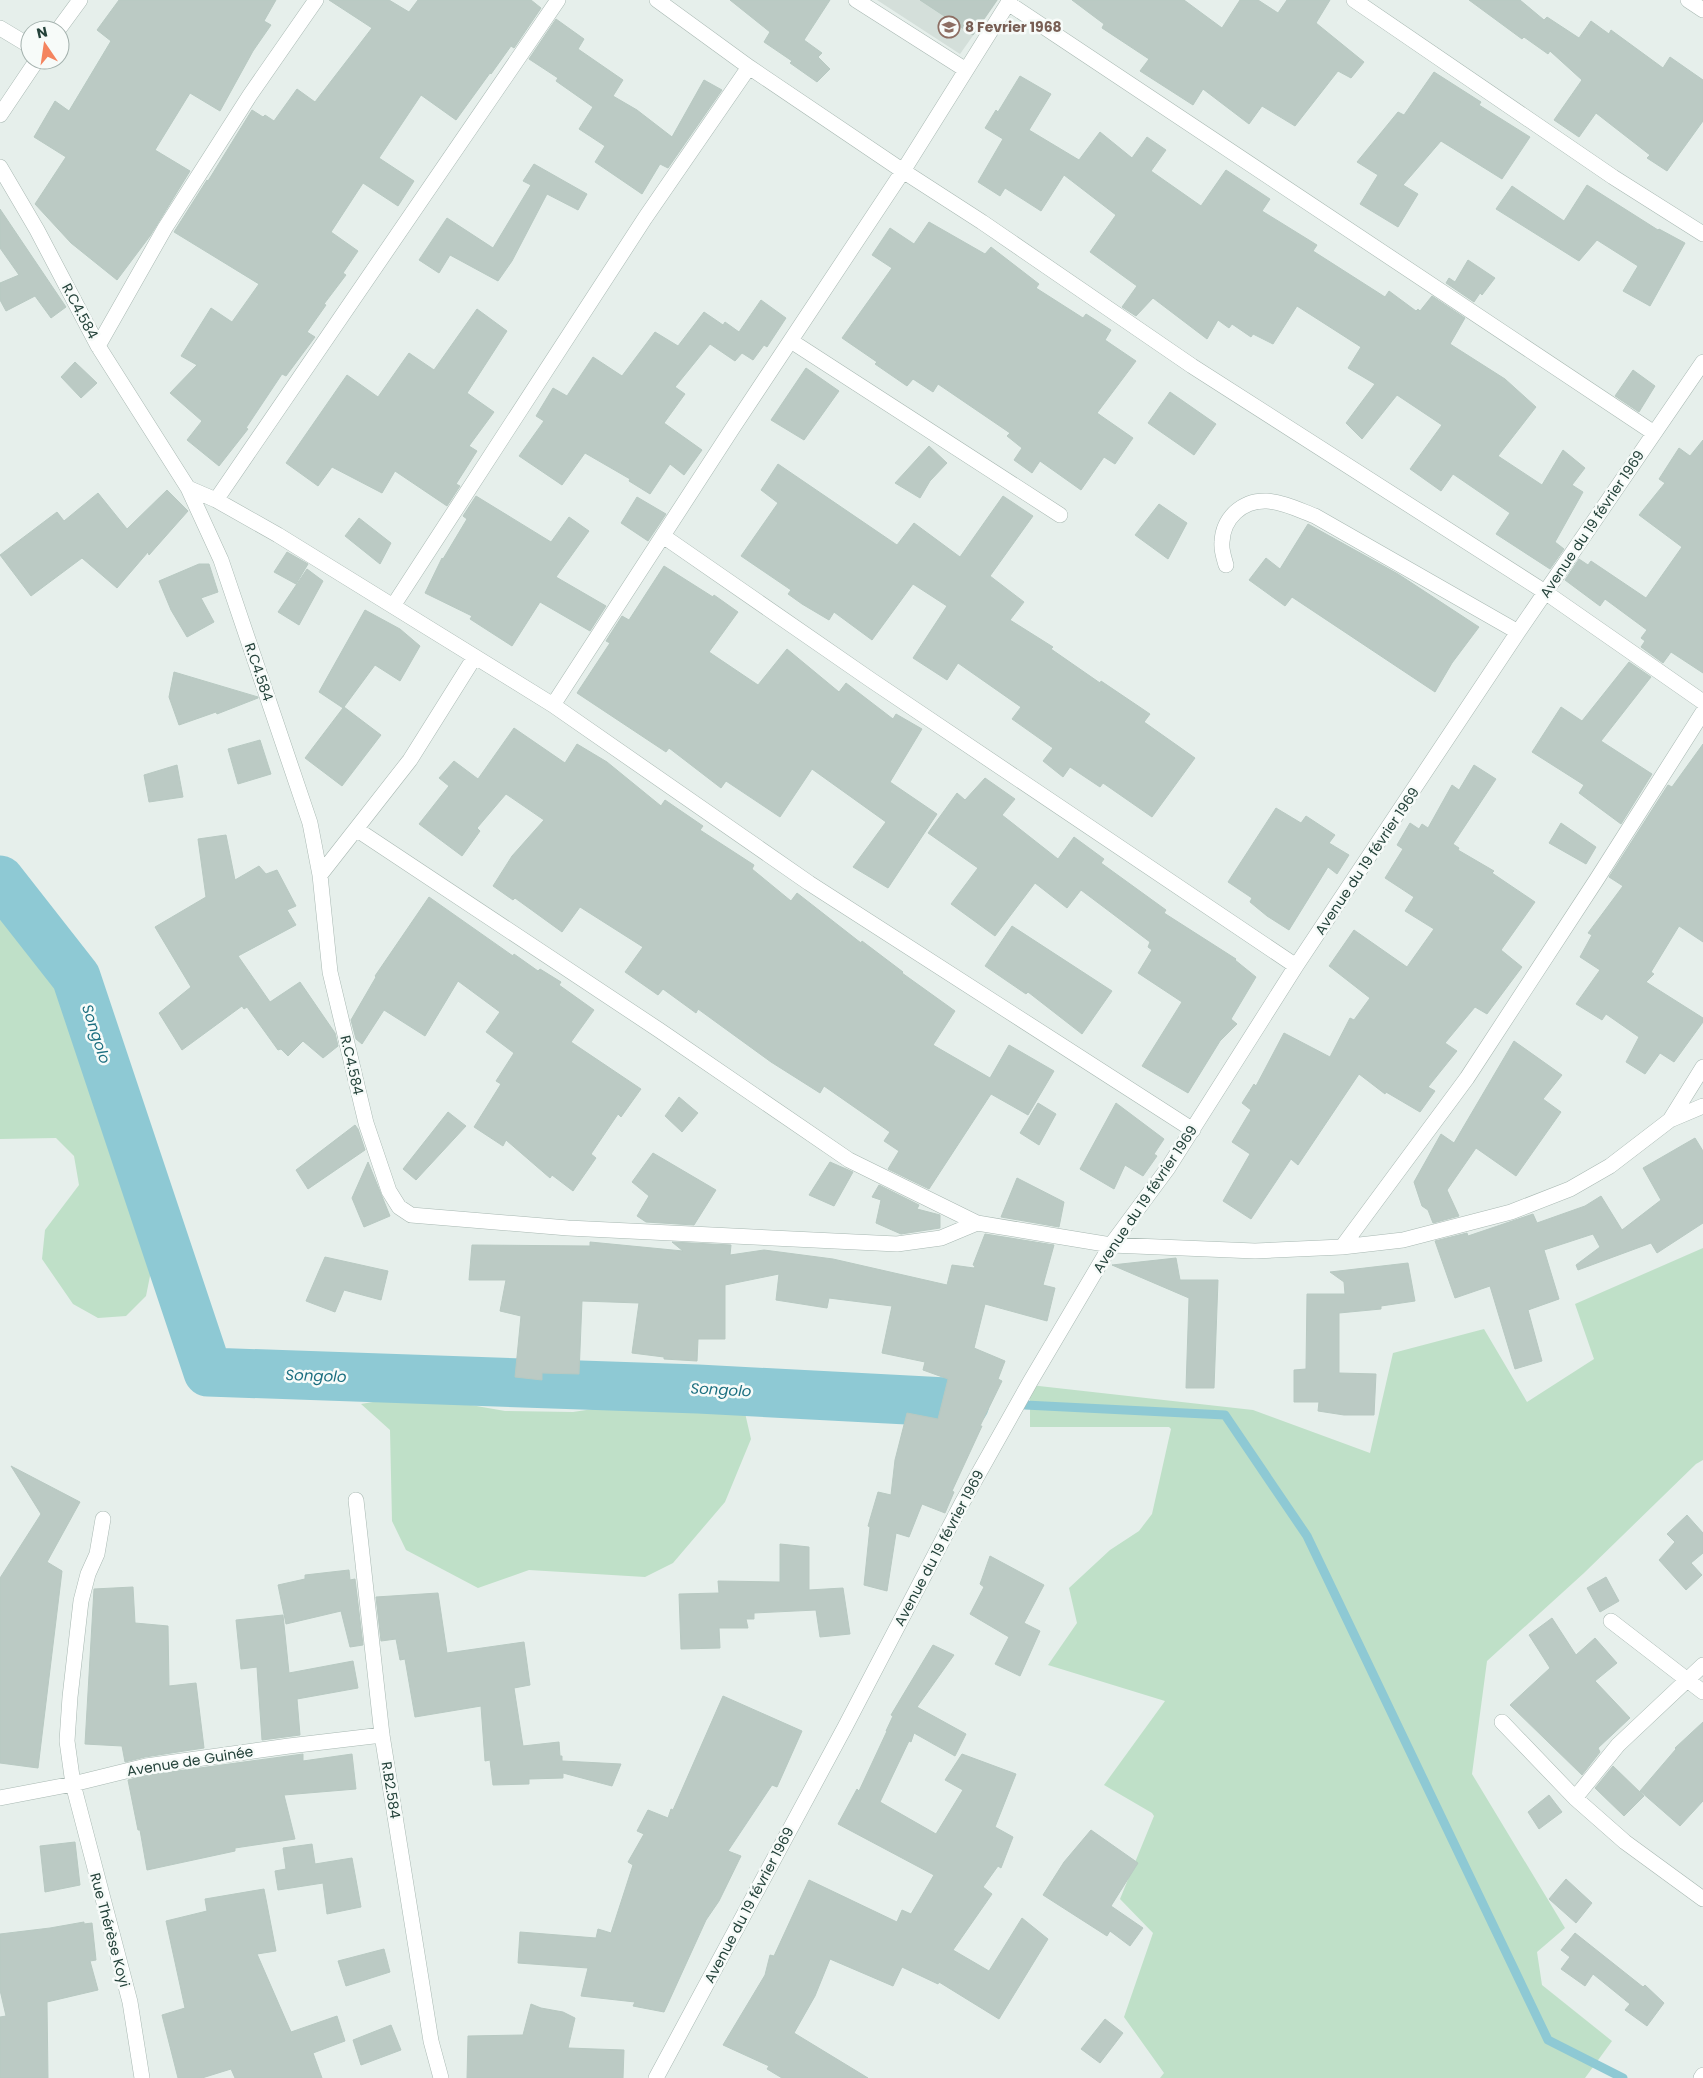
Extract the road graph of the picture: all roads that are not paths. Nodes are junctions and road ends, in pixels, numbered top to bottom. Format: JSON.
{"nodes":[{"id":1,"x":80,"y":0,"type":"edge"},
{"id":2,"x":316,"y":0,"type":"edge"},
{"id":3,"x":558,"y":0,"type":"edge"},
{"id":4,"x":657,"y":0,"type":"edge"},
{"id":5,"x":856,"y":0,"type":"edge"},
{"id":6,"x":1354,"y":0,"type":"edge"},
{"id":7,"x":1688,"y":0,"type":"edge"},
{"id":8,"x":1009,"y":1,"type":"edge"},
{"id":9,"x":1703,"y":10,"type":"edge"},
{"id":10,"x":65,"y":20,"type":"edge"},
{"id":11,"x":0,"y":28,"type":"edge"},
{"id":12,"x":20,"y":40,"type":"edge"},
{"id":13,"x":749,"y":67,"type":"junction"},
{"id":14,"x":30,"y":70,"type":"edge"},
{"id":15,"x":966,"y":70,"type":"junction"},
{"id":16,"x":0,"y":116,"type":"edge"},
{"id":17,"x":0,"y":166,"type":"edge"},
{"id":18,"x":903,"y":171,"type":"junction"},
{"id":19,"x":1703,"y":234,"type":"edge"},
{"id":20,"x":791,"y":341,"type":"junction"},
{"id":21,"x":98,"y":346,"type":"junction"},
{"id":22,"x":1703,"y":362,"type":"edge"},
{"id":23,"x":1654,"y":433,"type":"junction"},
{"id":24,"x":188,"y":488,"type":"junction"},
{"id":25,"x":216,"y":500,"type":"junction"},
{"id":26,"x":1060,"y":515,"type":"dead end"},
{"id":27,"x":663,"y":536,"type":"junction"},
{"id":28,"x":1226,"y":565,"type":"dead end"},
{"id":29,"x":1545,"y":592,"type":"junction"},
{"id":30,"x":393,"y":606,"type":"junction"},
{"id":31,"x":1518,"y":632,"type":"junction"},
{"id":32,"x":474,"y":658,"type":"junction"},
{"id":33,"x":1703,"y":702,"type":"edge"},
{"id":34,"x":553,"y":704,"type":"junction"},
{"id":35,"x":1703,"y":712,"type":"edge"},
{"id":36,"x":356,"y":829,"type":"junction"},
{"id":37,"x":320,"y":875,"type":"junction"},
{"id":38,"x":1296,"y":966,"type":"junction"},
{"id":39,"x":1703,"y":1067,"type":"edge"},
{"id":40,"x":1703,"y":1106,"type":"edge"},
{"id":41,"x":1670,"y":1120,"type":"junction"},
{"id":42,"x":1193,"y":1130,"type":"junction"},
{"id":43,"x":977,"y":1223,"type":"junction"},
{"id":44,"x":1111,"y":1245,"type":"junction"},
{"id":45,"x":1342,"y":1247,"type":"junction"},
{"id":46,"x":356,"y":1500,"type":"dead end"},
{"id":47,"x":103,"y":1519,"type":"dead end"},
{"id":48,"x":1611,"y":1621,"type":"dead end"},
{"id":49,"x":1703,"y":1665,"type":"edge"},
{"id":50,"x":1688,"y":1681,"type":"junction"},
{"id":51,"x":1703,"y":1692,"type":"edge"},
{"id":52,"x":1502,"y":1722,"type":"dead end"},
{"id":53,"x":382,"y":1735,"type":"junction"},
{"id":54,"x":73,"y":1784,"type":"junction"},
{"id":55,"x":0,"y":1798,"type":"edge"},
{"id":56,"x":1575,"y":1798,"type":"junction"},
{"id":57,"x":1703,"y":1899,"type":"edge"},
{"id":58,"x":142,"y":2078,"type":"edge"},
{"id":59,"x":441,"y":2078,"type":"edge"},
{"id":60,"x":656,"y":2078,"type":"edge"}],
"edges":[{"from":1,"to":10,"type":"street"},
{"from":2,"to":21,"type":"street"},
{"from":3,"to":25,"type":"street"},
{"from":4,"to":13,"type":"street"},
{"from":5,"to":15,"type":"street"},
{"from":6,"to":19,"type":"street"},
{"from":7,"to":9,"type":"street"},
{"from":8,"to":15,"type":"street"},
{"from":8,"to":23,"type":"street"},
{"from":11,"to":12,"type":"street"},
{"from":13,"to":18,"type":"street"},
{"from":13,"to":30,"type":"street"},
{"from":14,"to":16,"type":"street"},
{"from":15,"to":18,"type":"street"},
{"from":17,"to":21,"type":"street","name":"R.C4.584"},
{"from":18,"to":20,"type":"street"},
{"from":18,"to":29,"type":"street"},
{"from":20,"to":26,"type":"street"},
{"from":20,"to":27,"type":"street"},
{"from":21,"to":24,"type":"street","name":"R.C4.584"},
{"from":22,"to":23,"type":"street","name":"Avenue du 19 février 1969"},
{"from":23,"to":29,"type":"street","name":"Avenue du 19 février 1969"},
{"from":24,"to":25,"type":"street"},
{"from":24,"to":37,"type":"street","name":"R.C4.584"},
{"from":25,"to":30,"type":"street"},
{"from":27,"to":34,"type":"street"},
{"from":27,"to":38,"type":"street"},
{"from":28,"to":31,"type":"street"},
{"from":29,"to":31,"type":"street","name":"Avenue du 19 février 1969"},
{"from":29,"to":33,"type":"street"},
{"from":30,"to":32,"type":"street"},
{"from":31,"to":38,"type":"street","name":"Avenue du 19 février 1969"},
{"from":32,"to":34,"type":"street"},
{"from":32,"to":36,"type":"street"},
{"from":34,"to":42,"type":"street"},
{"from":35,"to":45,"type":"street"},
{"from":36,"to":37,"type":"street"},
{"from":36,"to":43,"type":"street"},
{"from":37,"to":43,"type":"street","name":"R.C4.584"},
{"from":38,"to":42,"type":"street","name":"Avenue du 19 février 1969"},
{"from":39,"to":41,"type":"street"},
{"from":40,"to":41,"type":"street"},
{"from":41,"to":45,"type":"street"},
{"from":42,"to":44,"type":"street","name":"Avenue du 19 février 1969"},
{"from":43,"to":44,"type":"street"},
{"from":44,"to":45,"type":"street"},
{"from":44,"to":60,"type":"street","name":"Avenue du 19 février 1969"},
{"from":46,"to":53,"type":"street","name":"R.B2.584"},
{"from":47,"to":54,"type":"street","name":"Rue Thérèse Koyi"},
{"from":48,"to":50,"type":"street"},
{"from":49,"to":50,"type":"street"},
{"from":50,"to":51,"type":"street"},
{"from":50,"to":56,"type":"street"},
{"from":52,"to":56,"type":"street"},
{"from":53,"to":54,"type":"street","name":"Avenue de Guinée"},
{"from":53,"to":59,"type":"street","name":"R.B2.584"},
{"from":54,"to":55,"type":"street","name":"Avenue de Guinée"},
{"from":54,"to":58,"type":"street","name":"Rue Thérèse Koyi"},
{"from":56,"to":57,"type":"street"}]}
